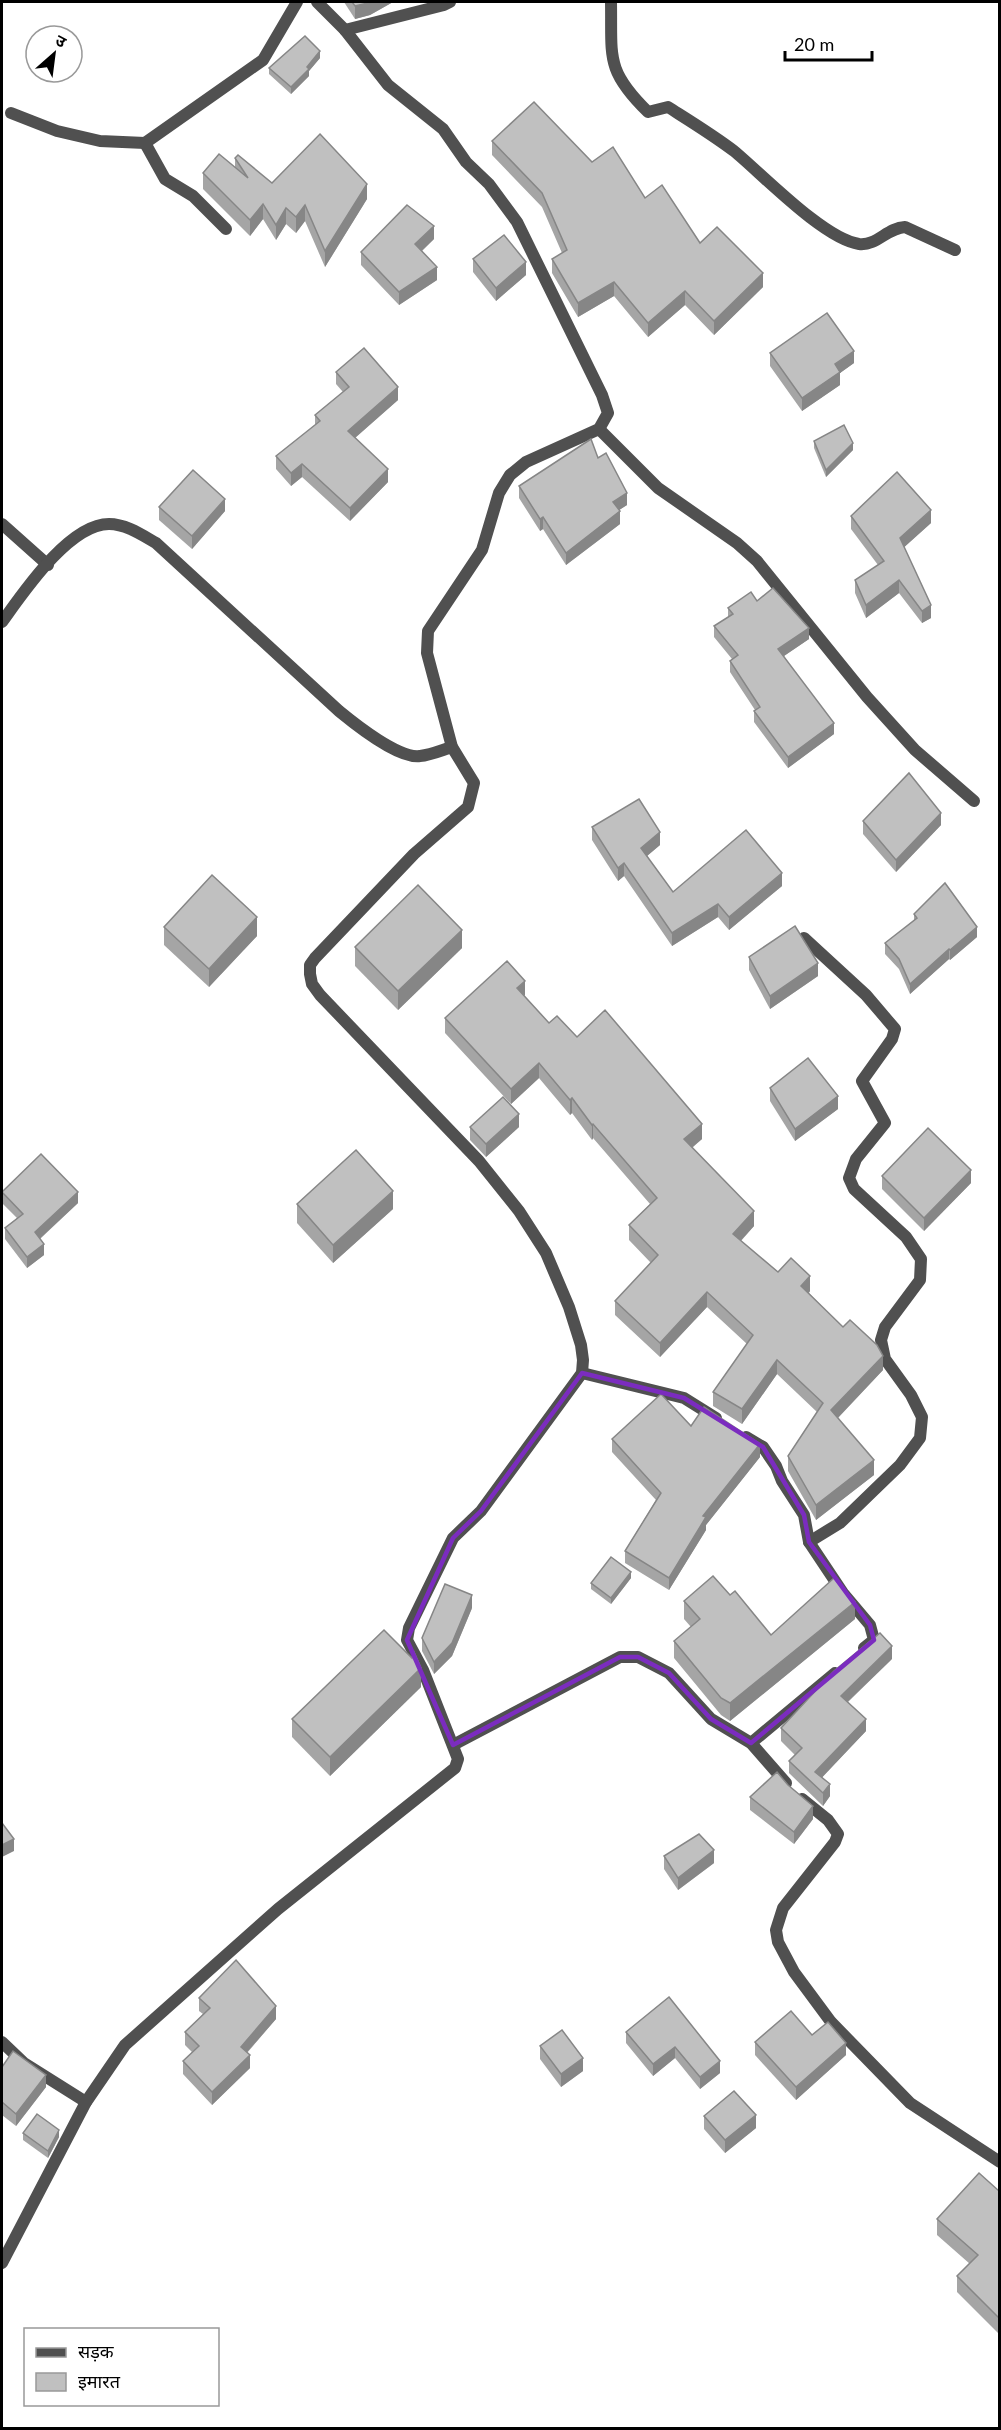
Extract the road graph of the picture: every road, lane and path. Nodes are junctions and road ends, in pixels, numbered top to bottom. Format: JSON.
{"nodes":[{"id":1,"x":297,"y":2,"type":"edge"},
{"id":2,"x":317,"y":2,"type":"edge"},
{"id":3,"x":450,"y":2,"type":"edge"},
{"id":4,"x":611,"y":2,"type":"edge"},
{"id":5,"x":345,"y":30,"type":"junction"},
{"id":6,"x":11,"y":113,"type":"dead end"},
{"id":7,"x":145,"y":143,"type":"junction"},
{"id":8,"x":226,"y":229,"type":"dead end"},
{"id":9,"x":955,"y":250,"type":"dead end"},
{"id":10,"x":599,"y":429,"type":"junction"},
{"id":11,"x":2,"y":524,"type":"edge"},
{"id":12,"x":48,"y":565,"type":"junction"},
{"id":13,"x":2,"y":622,"type":"edge"},
{"id":14,"x":452,"y":747,"type":"junction"},
{"id":15,"x":974,"y":801,"type":"dead end"},
{"id":16,"x":804,"y":938,"type":"edge"},
{"id":17,"x":582,"y":1373,"type":"junction"},
{"id":18,"x":808,"y":1542,"type":"junction"},
{"id":19,"x":751,"y":1743,"type":"junction"},
{"id":20,"x":453,"y":1745,"type":"junction"},
{"id":21,"x":2,"y":2042,"type":"edge"},
{"id":22,"x":86,"y":2102,"type":"junction"},
{"id":23,"x":999,"y":2162,"type":"edge"},
{"id":24,"x":2,"y":2263,"type":"edge"}],
"edges":[{"from":1,"to":7,"type":"street"},
{"from":2,"to":5,"type":"street"},
{"from":3,"to":5,"type":"street"},
{"from":4,"to":9,"type":"street"},
{"from":5,"to":10,"type":"street"},
{"from":6,"to":7,"type":"street"},
{"from":7,"to":8,"type":"street"},
{"from":10,"to":14,"type":"street"},
{"from":10,"to":15,"type":"street"},
{"from":11,"to":12,"type":"street"},
{"from":12,"to":13,"type":"street"},
{"from":12,"to":14,"type":"street"},
{"from":14,"to":17,"type":"street"},
{"from":16,"to":18,"type":"street"},
{"from":17,"to":18,"type":"street"},
{"from":17,"to":20,"type":"street"},
{"from":18,"to":19,"type":"street"},
{"from":19,"to":20,"type":"street"},
{"from":19,"to":23,"type":"street"},
{"from":20,"to":22,"type":"street"},
{"from":21,"to":22,"type":"street"},
{"from":22,"to":24,"type":"street"}]}
